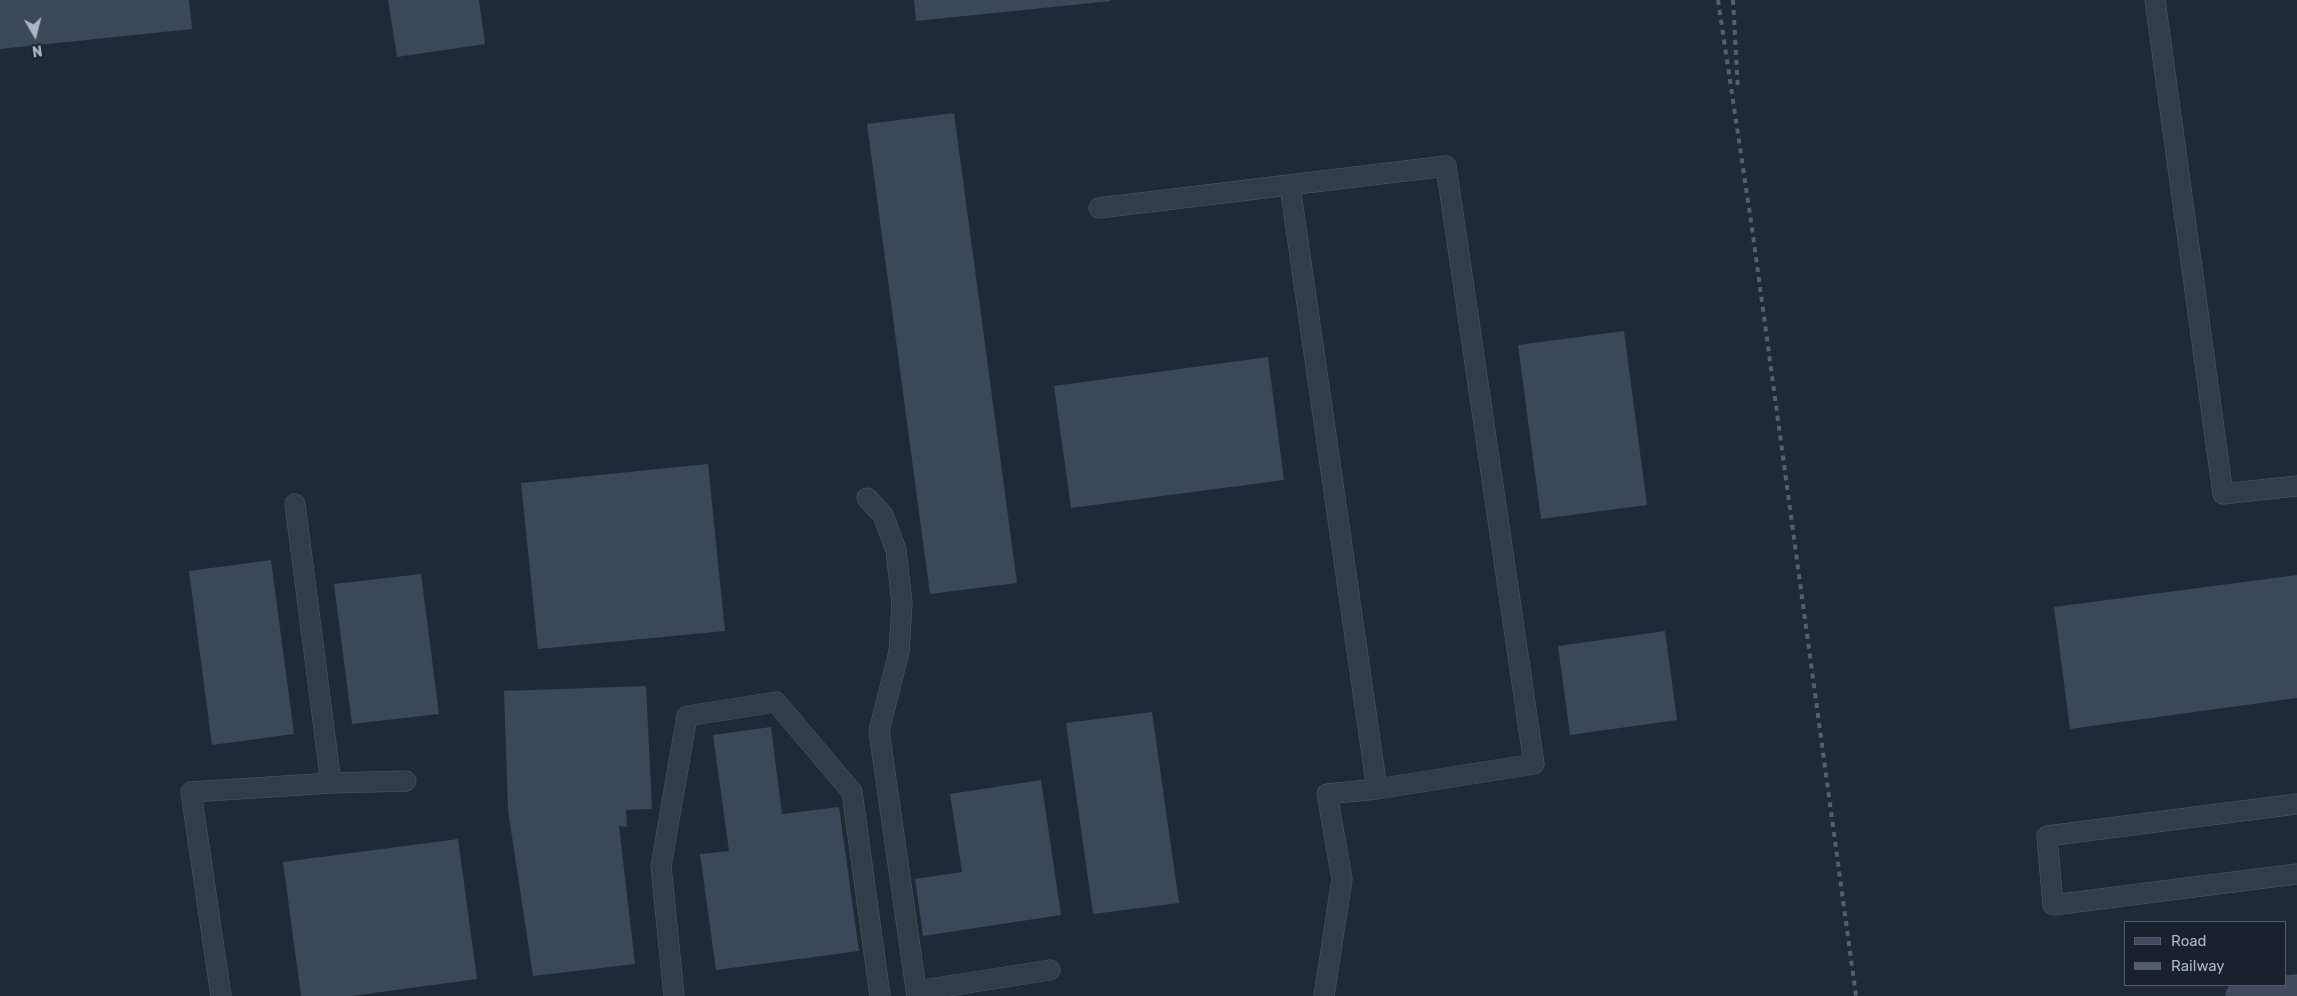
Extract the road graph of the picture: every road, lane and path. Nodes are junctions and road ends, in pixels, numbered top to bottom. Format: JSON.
{"nodes":[{"id":1,"x":2154,"y":0,"type":"edge"},
{"id":2,"x":1290,"y":186,"type":"junction"},
{"id":3,"x":1099,"y":208,"type":"dead end"},
{"id":4,"x":2297,"y":486,"type":"edge"},
{"id":5,"x":867,"y":498,"type":"dead end"},
{"id":6,"x":295,"y":504,"type":"dead end"},
{"id":7,"x":406,"y":781,"type":"dead end"},
{"id":8,"x":331,"y":783,"type":"junction"},
{"id":9,"x":1377,"y":789,"type":"junction"},
{"id":10,"x":2296,"y":810,"type":"edge"},
{"id":11,"x":2297,"y":874,"type":"edge"},
{"id":12,"x":1050,"y":970,"type":"dead end"},
{"id":13,"x":2297,"y":989,"type":"edge"},
{"id":14,"x":916,"y":994,"type":"edge"},
{"id":15,"x":220,"y":996,"type":"edge"},
{"id":16,"x":674,"y":996,"type":"edge"},
{"id":17,"x":880,"y":996,"type":"edge"},
{"id":18,"x":1324,"y":996,"type":"edge"},
{"id":19,"x":2240,"y":996,"type":"edge"}],
"edges":[{"from":1,"to":4,"type":"lane"},
{"from":2,"to":3,"type":"lane"},
{"from":2,"to":9,"type":"lane"},
{"from":2,"to":9,"type":"lane"},
{"from":5,"to":14,"type":"lane"},
{"from":6,"to":8,"type":"lane"},
{"from":7,"to":8,"type":"lane"},
{"from":8,"to":15,"type":"lane"},
{"from":9,"to":18,"type":"lane"},
{"from":10,"to":11,"type":"lane"},
{"from":12,"to":14,"type":"lane"},
{"from":13,"to":19,"type":"main road"},
{"from":16,"to":17,"type":"lane"}]}
